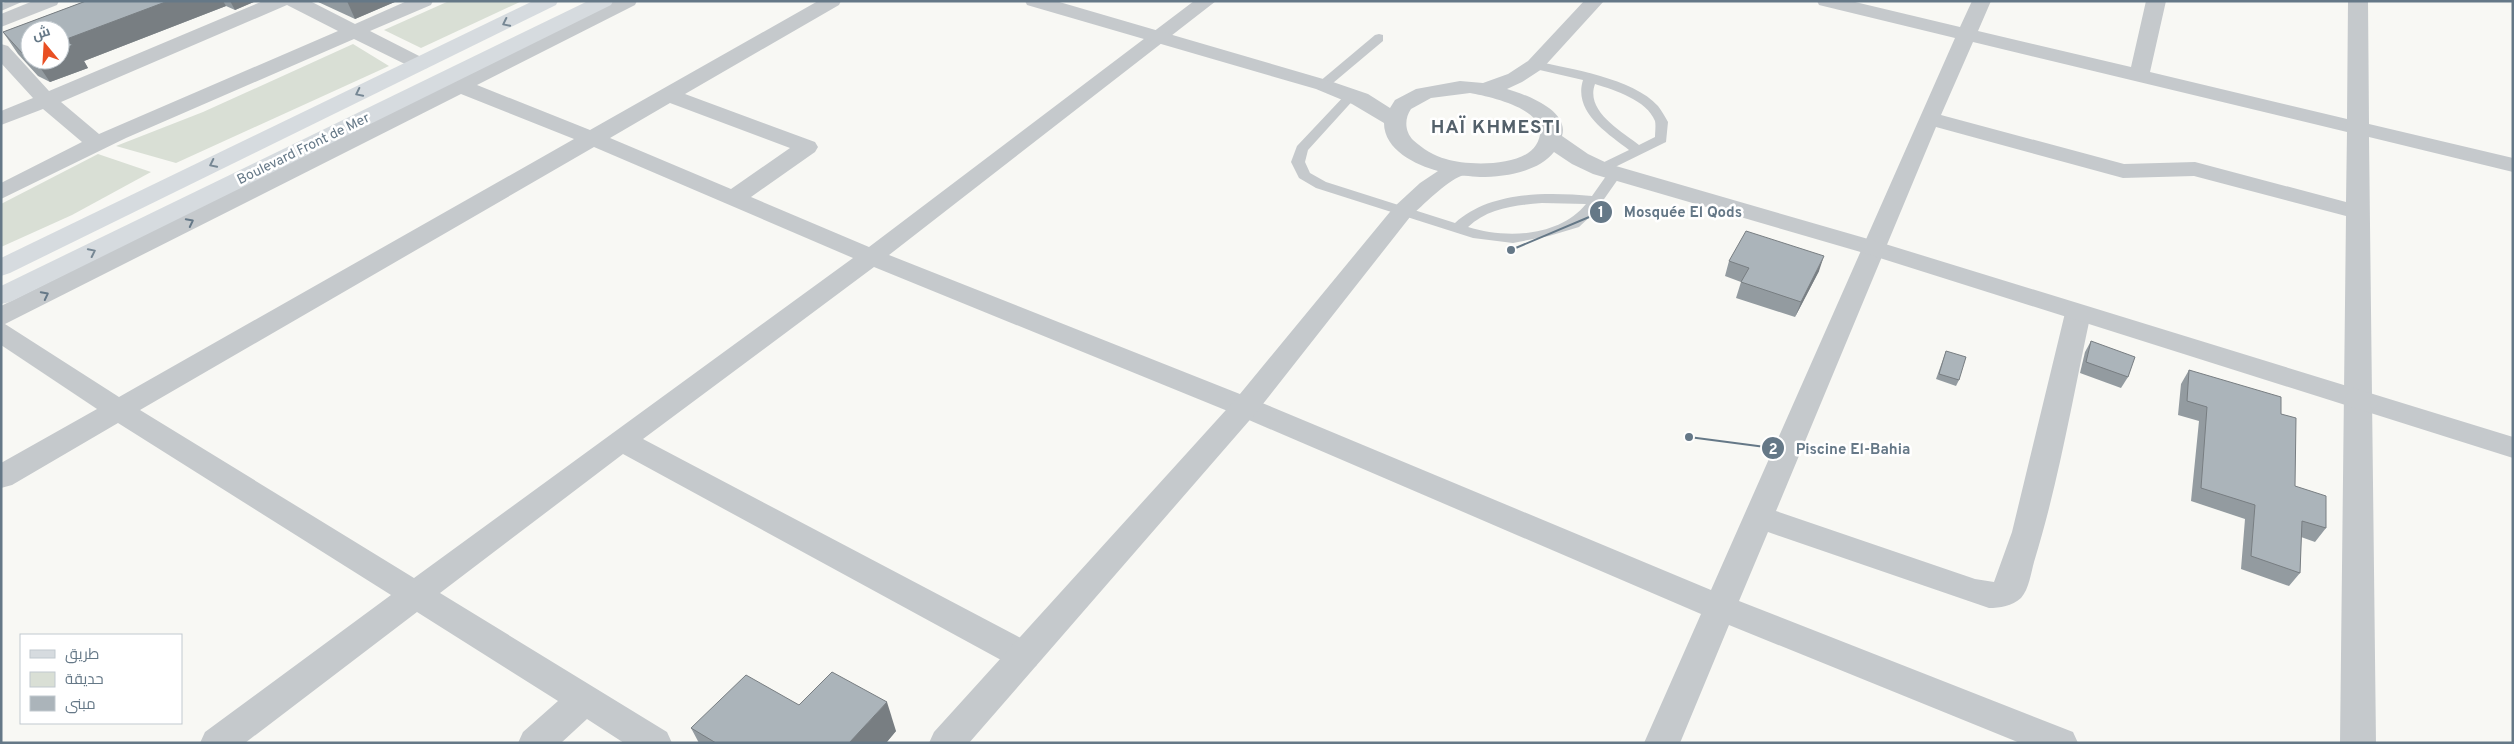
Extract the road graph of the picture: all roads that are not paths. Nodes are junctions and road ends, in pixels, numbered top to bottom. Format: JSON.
{"nodes":[{"id":1,"x":18,"y":1,"type":"edge"},
{"id":2,"x":280,"y":1,"type":"edge"},
{"id":3,"x":294,"y":1,"type":"edge"},
{"id":4,"x":424,"y":1,"type":"edge"},
{"id":5,"x":550,"y":1,"type":"edge"},
{"id":6,"x":604,"y":1,"type":"edge"},
{"id":7,"x":628,"y":1,"type":"edge"},
{"id":8,"x":832,"y":1,"type":"edge"},
{"id":9,"x":1034,"y":1,"type":"edge"},
{"id":10,"x":1207,"y":1,"type":"edge"},
{"id":11,"x":1594,"y":1,"type":"edge"},
{"id":12,"x":1826,"y":1,"type":"edge"},
{"id":13,"x":1982,"y":1,"type":"edge"},
{"id":14,"x":2156,"y":1,"type":"edge"},
{"id":15,"x":2358,"y":1,"type":"edge"},
{"id":16,"x":57,"y":6,"type":"edge"},
{"id":17,"x":1,"y":8,"type":"edge"},
{"id":18,"x":1,"y":21,"type":"edge"},
{"id":19,"x":352,"y":32,"type":"junction"},
{"id":20,"x":1,"y":34,"type":"edge"},
{"id":21,"x":1967,"y":35,"type":"junction"},
{"id":22,"x":1158,"y":38,"type":"junction"},
{"id":23,"x":1379,"y":38,"type":"dead end"},
{"id":24,"x":1,"y":50,"type":"edge"},
{"id":25,"x":420,"y":64,"type":"junction"},
{"id":26,"x":1531,"y":68,"type":"junction"},
{"id":27,"x":2139,"y":76,"type":"junction"},
{"id":28,"x":1590,"y":78,"type":"junction"},
{"id":29,"x":1323,"y":85,"type":"junction"},
{"id":30,"x":460,"y":86,"type":"junction"},
{"id":31,"x":1487,"y":89,"type":"junction"},
{"id":32,"x":668,"y":95,"type":"junction"},
{"id":33,"x":1356,"y":98,"type":"junction"},
{"id":34,"x":1411,"y":100,"type":"junction"},
{"id":35,"x":47,"y":101,"type":"junction"},
{"id":36,"x":1526,"y":101,"type":"junction"},
{"id":37,"x":1929,"y":118,"type":"junction"},
{"id":38,"x":1,"y":119,"type":"edge"},
{"id":39,"x":1395,"y":120,"type":"junction"},
{"id":40,"x":2357,"y":128,"type":"junction"},
{"id":41,"x":591,"y":138,"type":"junction"},
{"id":42,"x":1551,"y":139,"type":"junction"},
{"id":43,"x":97,"y":144,"type":"junction"},
{"id":44,"x":1638,"y":150,"type":"junction"},
{"id":45,"x":1424,"y":158,"type":"junction"},
{"id":46,"x":1531,"y":160,"type":"junction"},
{"id":47,"x":2513,"y":165,"type":"edge"},
{"id":48,"x":1457,"y":168,"type":"junction"},
{"id":49,"x":1603,"y":169,"type":"junction"},
{"id":50,"x":1,"y":192,"type":"edge"},
{"id":51,"x":734,"y":198,"type":"junction"},
{"id":52,"x":1596,"y":201,"type":"junction"},
{"id":53,"x":1408,"y":205,"type":"junction"},
{"id":54,"x":2357,"y":212,"type":"junction"},
{"id":55,"x":1457,"y":228,"type":"junction"},
{"id":56,"x":1873,"y":248,"type":"junction"},
{"id":57,"x":871,"y":256,"type":"junction"},
{"id":58,"x":1,"y":268,"type":"edge"},
{"id":59,"x":1,"y":296,"type":"edge"},
{"id":60,"x":2078,"y":313,"type":"junction"},
{"id":61,"x":1,"y":317,"type":"edge"},
{"id":62,"x":1,"y":332,"type":"edge"},
{"id":63,"x":2357,"y":400,"type":"junction"},
{"id":64,"x":1245,"y":408,"type":"junction"},
{"id":65,"x":119,"y":410,"type":"junction"},
{"id":66,"x":620,"y":440,"type":"junction"},
{"id":67,"x":2513,"y":448,"type":"edge"},
{"id":68,"x":1,"y":476,"type":"edge"},
{"id":69,"x":1759,"y":517,"type":"junction"},
{"id":70,"x":416,"y":594,"type":"junction"},
{"id":71,"x":1721,"y":608,"type":"junction"},
{"id":72,"x":1024,"y":656,"type":"junction"},
{"id":73,"x":585,"y":700,"type":"junction"},
{"id":74,"x":2051,"y":741,"type":"edge"},
{"id":75,"x":218,"y":743,"type":"edge"},
{"id":76,"x":536,"y":743,"type":"edge"},
{"id":77,"x":654,"y":743,"type":"edge"},
{"id":78,"x":947,"y":743,"type":"edge"},
{"id":79,"x":1662,"y":743,"type":"edge"},
{"id":80,"x":2358,"y":743,"type":"edge"}],
"edges":[{"from":1,"to":17,"type":"lane"},
{"from":2,"to":35,"type":"street"},
{"from":3,"to":19,"type":"street"},
{"from":4,"to":19,"type":"street"},
{"from":5,"to":25,"type":"main road","name":"Boulevard Front de Mer","one_way":true},
{"from":59,"to":6,"type":"main road","name":"Boulevard Front de Mer","one_way":true},
{"from":7,"to":30,"type":"street"},
{"from":8,"to":32,"type":"street"},
{"from":9,"to":22,"type":"street"},
{"from":10,"to":22,"type":"street"},
{"from":11,"to":26,"type":"street"},
{"from":12,"to":21,"type":"street"},
{"from":13,"to":21,"type":"street"},
{"from":14,"to":27,"type":"street"},
{"from":15,"to":40,"type":"street"},
{"from":16,"to":18,"type":"street"},
{"from":16,"to":20,"type":"street"},
{"from":19,"to":25,"type":"street"},
{"from":19,"to":43,"type":"street"},
{"from":21,"to":27,"type":"street"},
{"from":21,"to":37,"type":"street"},
{"from":22,"to":29,"type":"street"},
{"from":22,"to":57,"type":"street"},
{"from":23,"to":29,"type":"lane"},
{"from":24,"to":35,"type":"street"},
{"from":25,"to":58,"type":"main road","name":"Boulevard Front de Mer","one_way":true},
{"from":26,"to":28,"type":"lane"},
{"from":26,"to":31,"type":"street"},
{"from":26,"to":36,"type":"street"},
{"from":27,"to":40,"type":"street"},
{"from":28,"to":44,"type":"lane"},
{"from":28,"to":44,"type":"lane"},
{"from":29,"to":33,"type":"street"},
{"from":30,"to":41,"type":"street"},
{"from":61,"to":30,"type":"street","one_way":true},
{"from":31,"to":34,"type":"street"},
{"from":31,"to":36,"type":"street"},
{"from":32,"to":41,"type":"street"},
{"from":32,"to":51,"type":"street"},
{"from":33,"to":34,"type":"street"},
{"from":33,"to":39,"type":"street"},
{"from":33,"to":53,"type":"lane"},
{"from":34,"to":39,"type":"street"},
{"from":35,"to":38,"type":"street"},
{"from":35,"to":43,"type":"street"},
{"from":36,"to":42,"type":"street"},
{"from":37,"to":54,"type":"street"},
{"from":37,"to":56,"type":"street"},
{"from":39,"to":45,"type":"street"},
{"from":40,"to":47,"type":"street"},
{"from":40,"to":54,"type":"street"},
{"from":41,"to":51,"type":"street"},
{"from":41,"to":65,"type":"street"},
{"from":42,"to":46,"type":"street"},
{"from":42,"to":49,"type":"street"},
{"from":43,"to":50,"type":"street"},
{"from":44,"to":49,"type":"lane"},
{"from":45,"to":48,"type":"street"},
{"from":45,"to":53,"type":"street"},
{"from":46,"to":48,"type":"street"},
{"from":46,"to":49,"type":"street"},
{"from":48,"to":53,"type":"street"},
{"from":49,"to":52,"type":"lane"},
{"from":49,"to":56,"type":"street"},
{"from":51,"to":57,"type":"street"},
{"from":52,"to":55,"type":"lane"},
{"from":52,"to":55,"type":"lane"},
{"from":53,"to":55,"type":"lane"},
{"from":53,"to":64,"type":"street"},
{"from":54,"to":63,"type":"street"},
{"from":56,"to":60,"type":"street"},
{"from":56,"to":69,"type":"street"},
{"from":57,"to":64,"type":"street"},
{"from":57,"to":66,"type":"street"},
{"from":60,"to":63,"type":"street"},
{"from":60,"to":69,"type":"street"},
{"from":62,"to":65,"type":"street"},
{"from":63,"to":67,"type":"street"},
{"from":63,"to":80,"type":"street"},
{"from":64,"to":71,"type":"street"},
{"from":64,"to":72,"type":"street"},
{"from":65,"to":68,"type":"street"},
{"from":65,"to":70,"type":"street"},
{"from":66,"to":70,"type":"street"},
{"from":66,"to":72,"type":"street"},
{"from":69,"to":71,"type":"street"},
{"from":70,"to":73,"type":"street"},
{"from":70,"to":75,"type":"street"},
{"from":71,"to":74,"type":"street"},
{"from":71,"to":79,"type":"street"},
{"from":72,"to":78,"type":"street"},
{"from":73,"to":76,"type":"street"},
{"from":73,"to":77,"type":"street"}]}
